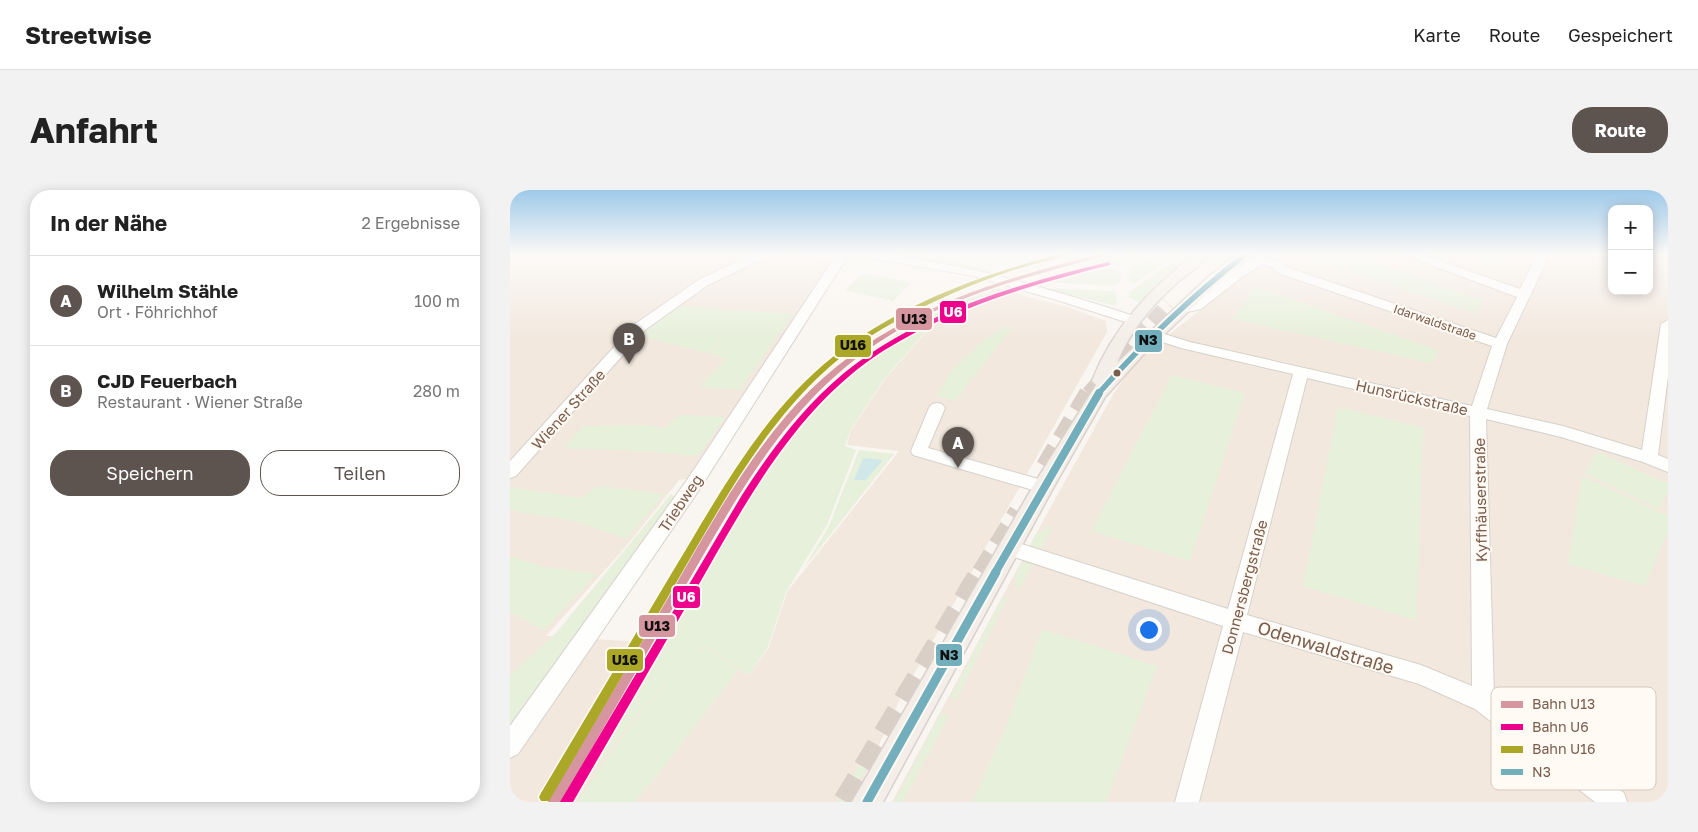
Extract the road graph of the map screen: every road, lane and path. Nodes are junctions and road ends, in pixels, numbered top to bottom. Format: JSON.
{"nodes":[{"id":1,"x":703,"y":283,"type":"edge"},
{"id":2,"x":824,"y":283,"type":"edge"},
{"id":3,"x":1011,"y":283,"type":"edge"},
{"id":4,"x":1167,"y":283,"type":"edge"},
{"id":5,"x":1191,"y":283,"type":"edge"},
{"id":6,"x":1210,"y":283,"type":"edge"},
{"id":7,"x":1227,"y":283,"type":"edge"},
{"id":8,"x":1319,"y":283,"type":"edge"},
{"id":9,"x":1490,"y":283,"type":"edge"},
{"id":10,"x":1530,"y":283,"type":"edge"},
{"id":11,"x":1524,"y":295,"type":"junction"},
{"id":12,"x":1175,"y":311,"type":"junction"},
{"id":13,"x":1668,"y":324,"type":"edge"},
{"id":14,"x":1143,"y":333,"type":"junction"},
{"id":15,"x":1500,"y":344,"type":"junction"},
{"id":16,"x":1302,"y":372,"type":"junction"},
{"id":17,"x":1098,"y":394,"type":"junction"},
{"id":18,"x":937,"y":408,"type":"dead end"},
{"id":19,"x":1478,"y":412,"type":"junction"},
{"id":20,"x":1649,"y":458,"type":"junction"},
{"id":21,"x":1668,"y":466,"type":"edge"},
{"id":22,"x":510,"y":472,"type":"edge"},
{"id":23,"x":1043,"y":487,"type":"junction"},
{"id":24,"x":1008,"y":548,"type":"junction"},
{"id":25,"x":1234,"y":620,"type":"junction"},
{"id":26,"x":1483,"y":701,"type":"junction"},
{"id":27,"x":1491,"y":707,"type":"edge"},
{"id":28,"x":510,"y":746,"type":"edge"},
{"id":29,"x":1599,"y":790,"type":"edge"},
{"id":30,"x":867,"y":802,"type":"edge"},
{"id":31,"x":1188,"y":802,"type":"edge"},
{"id":32,"x":1615,"y":802,"type":"edge"}],
"edges":[{"from":1,"to":22,"type":"street","name":"Wiener Straße"},
{"from":2,"to":28,"type":"street","name":"Triebweg"},
{"from":3,"to":14,"type":"street"},
{"from":4,"to":14,"type":"main road"},
{"from":5,"to":12,"type":"main road"},
{"from":6,"to":12,"type":"main road"},
{"from":7,"to":12,"type":"street","name":"Idarwaldstraße"},
{"from":8,"to":15,"type":"street","name":"Idarwaldstraße"},
{"from":9,"to":11,"type":"street"},
{"from":10,"to":11,"type":"street","name":"Kyffhäuserstraße"},
{"from":11,"to":15,"type":"street","name":"Kyffhäuserstraße"},
{"from":12,"to":14,"type":"main road"},
{"from":13,"to":20,"type":"street"},
{"from":14,"to":16,"type":"street","name":"Hunsrückstraße"},
{"from":14,"to":17,"type":"main road"},
{"from":14,"to":17,"type":"main road"},
{"from":15,"to":19,"type":"street","name":"Kyffhäuserstraße"},
{"from":16,"to":19,"type":"street","name":"Hunsrückstraße"},
{"from":16,"to":25,"type":"street","name":"Donnersbergstraße"},
{"from":17,"to":23,"type":"main road"},
{"from":18,"to":23,"type":"street"},
{"from":19,"to":20,"type":"street","name":"Hunsrückstraße"},
{"from":19,"to":26,"type":"street","name":"Kyffhäuserstraße"},
{"from":20,"to":21,"type":"street","name":"Hunsrückstraße"},
{"from":23,"to":24,"type":"main road"},
{"from":24,"to":25,"type":"street","name":"Odenwaldstraße"},
{"from":24,"to":30,"type":"main road"},
{"from":25,"to":26,"type":"street","name":"Odenwaldstraße"},
{"from":25,"to":31,"type":"street","name":"Donnersbergstraße"},
{"from":26,"to":27,"type":"street","name":"Odenwaldstraße"},
{"from":29,"to":32,"type":"street","name":"Odenwaldstraße"}]}
